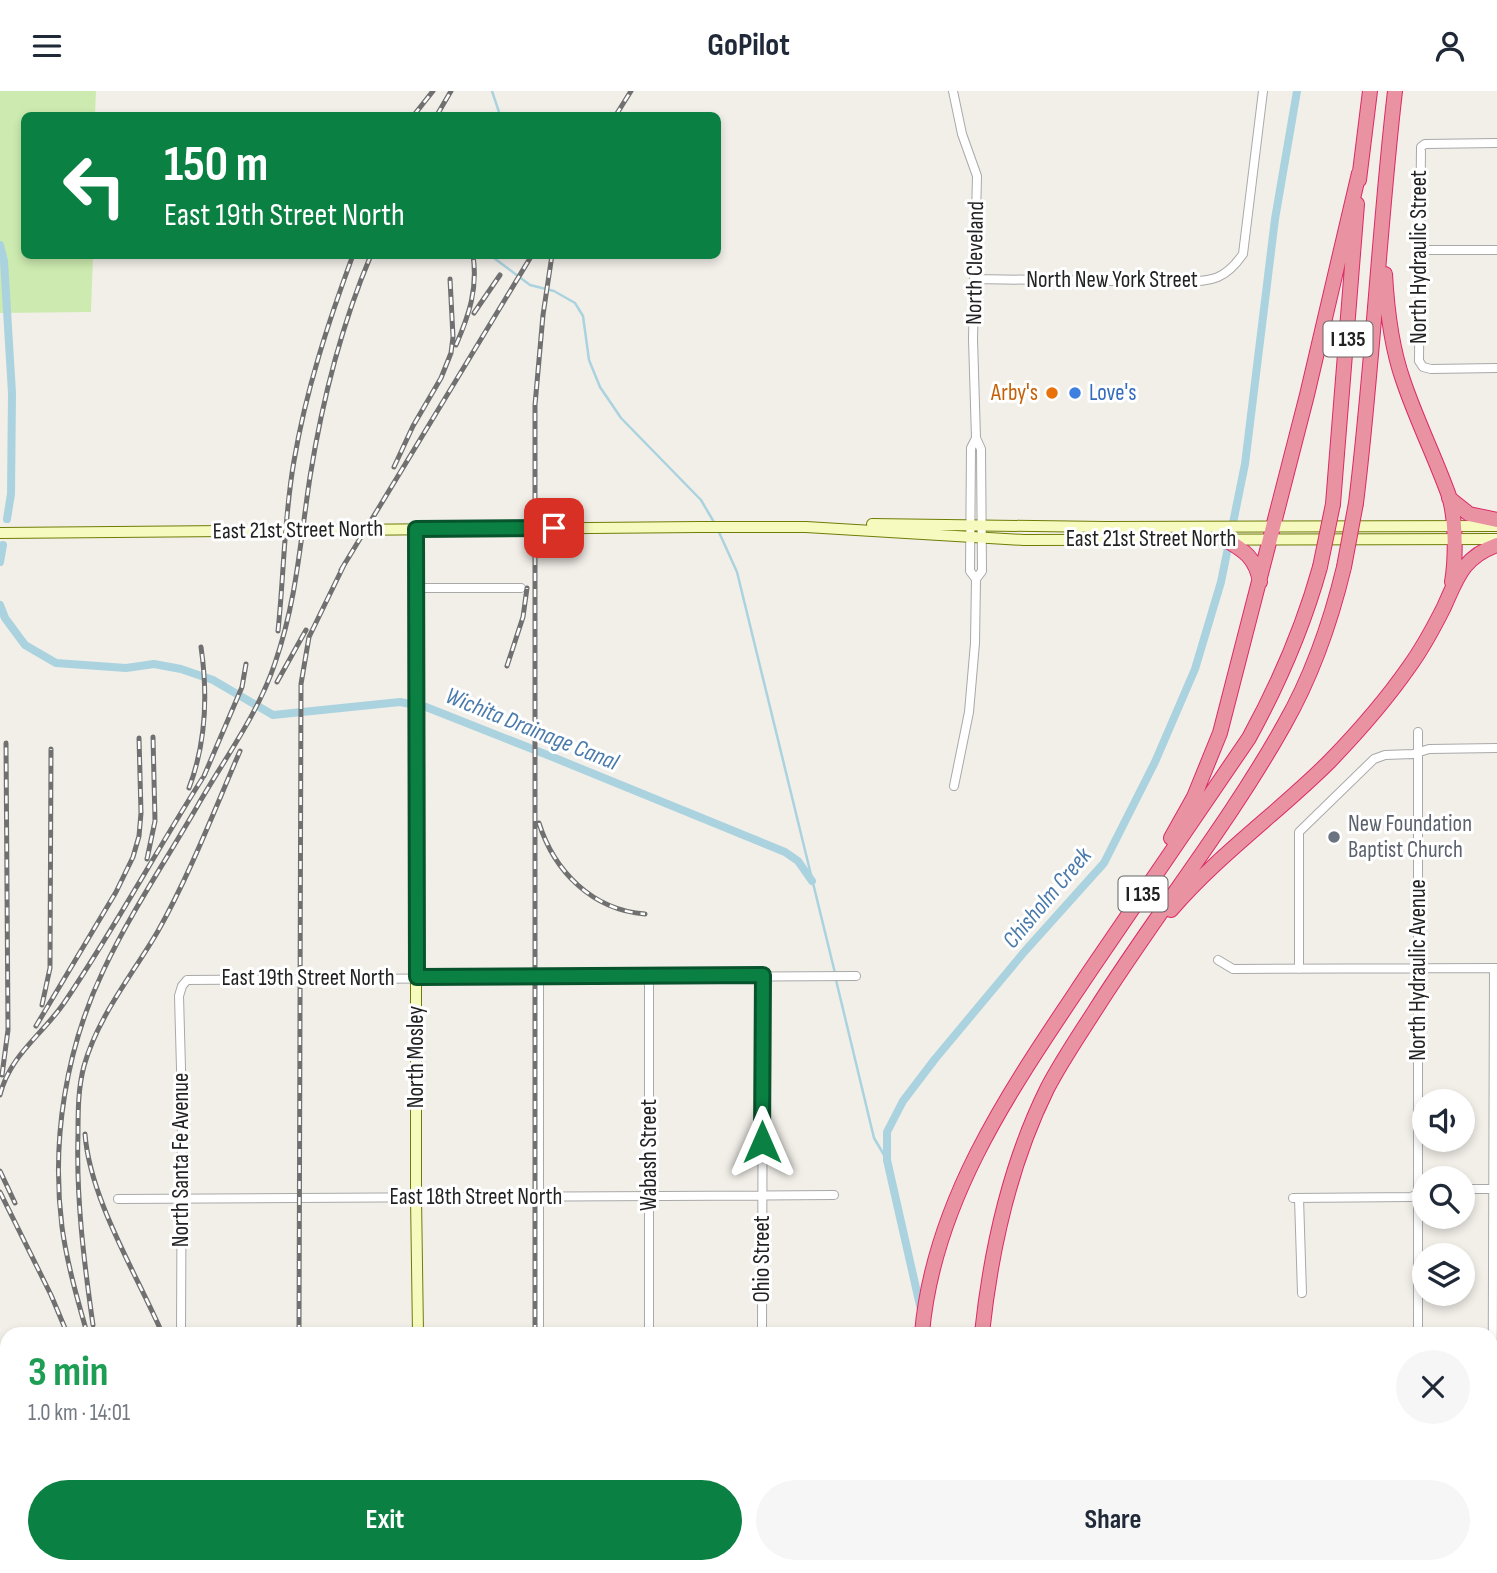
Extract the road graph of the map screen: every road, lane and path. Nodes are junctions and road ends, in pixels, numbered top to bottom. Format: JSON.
{"nodes":[{"id":1,"x":953,"y":91,"type":"edge"},
{"id":2,"x":1263,"y":91,"type":"edge"},
{"id":3,"x":1370,"y":91,"type":"edge"},
{"id":4,"x":1395,"y":91,"type":"edge"},
{"id":5,"x":1497,"y":143,"type":"edge"},
{"id":6,"x":1359,"y":173,"type":"junction"},
{"id":7,"x":1381,"y":213,"type":"junction"},
{"id":8,"x":1419,"y":250,"type":"junction"},
{"id":9,"x":1497,"y":250,"type":"edge"},
{"id":10,"x":974,"y":279,"type":"junction"},
{"id":11,"x":1497,"y":368,"type":"edge"},
{"id":12,"x":1449,"y":498,"type":"junction"},
{"id":13,"x":1497,"y":520,"type":"edge"},
{"id":14,"x":1497,"y":526,"type":"edge"},
{"id":15,"x":416,"y":529,"type":"junction"},
{"id":16,"x":976,"y":531,"type":"junction"},
{"id":17,"x":0,"y":533,"type":"edge"},
{"id":18,"x":1273,"y":533,"type":"junction"},
{"id":19,"x":1453,"y":533,"type":"junction"},
{"id":20,"x":1217,"y":539,"type":"joint"},
{"id":21,"x":1497,"y":539,"type":"edge"},
{"id":22,"x":1497,"y":545,"type":"edge"},
{"id":23,"x":1247,"y":546,"type":"junction"},
{"id":24,"x":1260,"y":584,"type":"junction"},
{"id":25,"x":416,"y":588,"type":"junction"},
{"id":26,"x":521,"y":588,"type":"dead end"},
{"id":27,"x":1450,"y":589,"type":"junction"},
{"id":28,"x":1418,"y":732,"type":"dead end"},
{"id":29,"x":1497,"y":748,"type":"edge"},
{"id":30,"x":1419,"y":752,"type":"junction"},
{"id":31,"x":954,"y":786,"type":"dead end"},
{"id":32,"x":1120,"y":928,"type":"junction"},
{"id":33,"x":1218,"y":960,"type":"dead end"},
{"id":34,"x":1419,"y":968,"type":"junction"},
{"id":35,"x":1495,"y":968,"type":"edge"},
{"id":36,"x":1299,"y":969,"type":"junction"},
{"id":37,"x":1120,"y":970,"type":"junction"},
{"id":38,"x":763,"y":975,"type":"junction"},
{"id":39,"x":649,"y":976,"type":"junction"},
{"id":40,"x":856,"y":976,"type":"dead end"},
{"id":41,"x":417,"y":977,"type":"junction"},
{"id":42,"x":539,"y":977,"type":"junction"},
{"id":43,"x":181,"y":986,"type":"joint"},
{"id":44,"x":1421,"y":1166,"type":"edge"},
{"id":45,"x":1475,"y":1189,"type":"edge"},
{"id":46,"x":1495,"y":1189,"type":"edge"},
{"id":47,"x":834,"y":1195,"type":"dead end"},
{"id":48,"x":1412,"y":1196,"type":"edge"},
{"id":49,"x":416,"y":1197,"type":"junction"},
{"id":50,"x":540,"y":1197,"type":"junction"},
{"id":51,"x":649,"y":1197,"type":"junction"},
{"id":52,"x":762,"y":1197,"type":"junction"},
{"id":53,"x":182,"y":1198,"type":"junction"},
{"id":54,"x":118,"y":1199,"type":"dead end"},
{"id":55,"x":1420,"y":1229,"type":"edge"},
{"id":56,"x":1302,"y":1293,"type":"dead end"},
{"id":57,"x":181,"y":1327,"type":"edge"},
{"id":58,"x":418,"y":1327,"type":"edge"},
{"id":59,"x":539,"y":1327,"type":"edge"},
{"id":60,"x":649,"y":1327,"type":"edge"},
{"id":61,"x":762,"y":1327,"type":"edge"},
{"id":62,"x":923,"y":1327,"type":"edge"},
{"id":63,"x":983,"y":1327,"type":"edge"},
{"id":64,"x":1418,"y":1327,"type":"edge"},
{"id":65,"x":1494,"y":1327,"type":"edge"}],
"edges":[{"from":1,"to":10,"type":"street","name":"North Cleveland"},
{"from":2,"to":10,"type":"street","name":"North New York Street"},
{"from":3,"to":6,"type":"highway","number":"I 135"},
{"from":4,"to":7,"type":"highway","number":"I 135"},
{"from":5,"to":8,"type":"street","name":"North Hydraulic Street"},
{"from":6,"to":18,"type":"highway"},
{"from":6,"to":32,"type":"highway","number":"I 135","bridge":true},
{"from":7,"to":12,"type":"highway"},
{"from":7,"to":37,"type":"highway","number":"I 135","bridge":true},
{"from":8,"to":9,"type":"street"},
{"from":8,"to":11,"type":"street","name":"North Hydraulic Street"},
{"from":10,"to":16,"type":"street","name":"North Cleveland"},
{"from":12,"to":13,"type":"highway"},
{"from":12,"to":19,"type":"highway"},
{"from":14,"to":19,"type":"main road","name":"East 21st Street North"},
{"from":15,"to":16,"type":"main road","name":"East 21st Street North"},
{"from":15,"to":17,"type":"main road","name":"East 21st Street North"},
{"from":15,"to":25,"type":"main road","name":"North Mosley"},
{"from":16,"to":18,"type":"main road","name":"East 21st Street North"},
{"from":16,"to":20,"type":"main road","name":"East 21st Street North"},
{"from":16,"to":31,"type":"street","name":"North Cleveland"},
{"from":18,"to":19,"type":"main road","name":"East 21st Street North"},
{"from":18,"to":23,"type":"main road","name":"East 21st Street North"},
{"from":18,"to":24,"type":"highway"},
{"from":19,"to":21,"type":"main road","name":"East 21st Street North"},
{"from":19,"to":27,"type":"highway"},
{"from":20,"to":23,"type":"highway"},
{"from":22,"to":27,"type":"highway"},
{"from":23,"to":24,"type":"highway"},
{"from":24,"to":32,"type":"highway"},
{"from":25,"to":26,"type":"street"},
{"from":25,"to":41,"type":"main road","name":"North Mosley"},
{"from":27,"to":37,"type":"highway"},
{"from":28,"to":30,"type":"street","name":"North Hydraulic Avenue"},
{"from":29,"to":30,"type":"street"},
{"from":30,"to":34,"type":"street","name":"North Hydraulic Avenue"},
{"from":30,"to":36,"type":"street"},
{"from":32,"to":62,"type":"highway","number":"I 135"},
{"from":33,"to":36,"type":"street"},
{"from":34,"to":35,"type":"street"},
{"from":34,"to":36,"type":"street"},
{"from":34,"to":44,"type":"street","name":"North Hydraulic Avenue"},
{"from":35,"to":46,"type":"street"},
{"from":37,"to":63,"type":"highway","number":"I 135"},
{"from":38,"to":39,"type":"street","name":"East 19th Street North"},
{"from":38,"to":40,"type":"street","name":"East 19th Street North"},
{"from":38,"to":52,"type":"street","name":"Ohio Street"},
{"from":39,"to":42,"type":"street","name":"East 19th Street North"},
{"from":39,"to":51,"type":"street","name":"Wabash Street"},
{"from":41,"to":42,"type":"street","name":"East 19th Street North"},
{"from":41,"to":43,"type":"street","name":"East 19th Street North"},
{"from":41,"to":49,"type":"main road","name":"North Mosley"},
{"from":42,"to":50,"type":"street"},
{"from":43,"to":53,"type":"street","name":"North Santa Fe Avenue"},
{"from":45,"to":46,"type":"street"},
{"from":46,"to":65,"type":"street"},
{"from":47,"to":52,"type":"street","name":"East 18th Street North"},
{"from":48,"to":56,"type":"street"},
{"from":49,"to":50,"type":"street","name":"East 18th Street North"},
{"from":49,"to":53,"type":"street","name":"East 18th Street North"},
{"from":49,"to":58,"type":"main road","name":"North Mosley"},
{"from":50,"to":51,"type":"street","name":"East 18th Street North"},
{"from":50,"to":59,"type":"street"},
{"from":51,"to":52,"type":"street","name":"East 18th Street North"},
{"from":51,"to":60,"type":"street","name":"Wabash Street"},
{"from":52,"to":61,"type":"street","name":"Ohio Street"},
{"from":53,"to":54,"type":"street","name":"East 18th Street North"},
{"from":53,"to":57,"type":"street","name":"North Santa Fe Avenue"},
{"from":55,"to":64,"type":"street","name":"North Hydraulic Avenue"}]}
